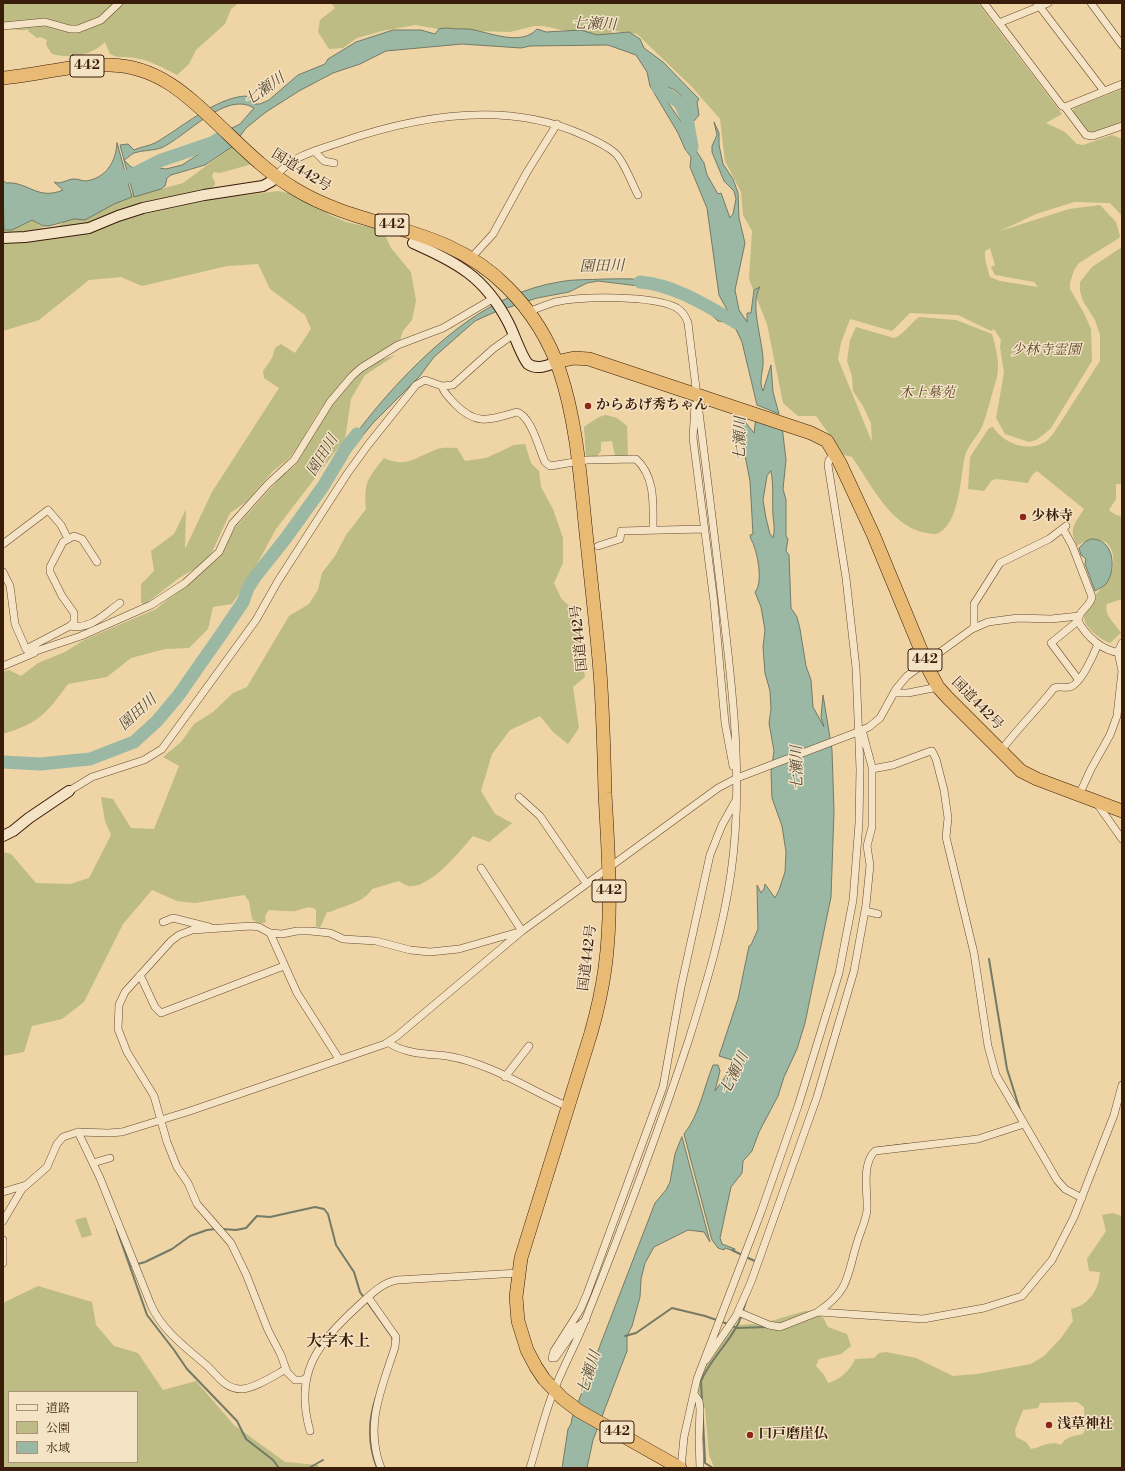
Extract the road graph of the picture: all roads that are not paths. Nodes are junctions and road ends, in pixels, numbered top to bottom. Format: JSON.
{"nodes":[{"id":1,"x":119,"y":3,"type":"edge"},
{"id":2,"x":984,"y":3,"type":"edge"},
{"id":3,"x":1048,"y":3,"type":"edge"},
{"id":4,"x":1090,"y":3,"type":"edge"},
{"id":5,"x":1039,"y":5,"type":"edge"},
{"id":6,"x":999,"y":23,"type":"junction"},
{"id":7,"x":3,"y":26,"type":"edge"},
{"id":8,"x":1122,"y":45,"type":"edge"},
{"id":9,"x":3,"y":78,"type":"edge"},
{"id":10,"x":1122,"y":84,"type":"edge"},
{"id":11,"x":1104,"y":91,"type":"junction"},
{"id":12,"x":1065,"y":107,"type":"junction"},
{"id":13,"x":557,"y":124,"type":"junction"},
{"id":14,"x":1121,"y":127,"type":"edge"},
{"id":15,"x":314,"y":151,"type":"junction"},
{"id":16,"x":334,"y":163,"type":"dead end"},
{"id":17,"x":270,"y":172,"type":"junction"},
{"id":18,"x":638,"y":195,"type":"dead end"},
{"id":19,"x":3,"y":238,"type":"edge"},
{"id":20,"x":413,"y":243,"type":"dead end"},
{"id":21,"x":471,"y":258,"type":"junction"},
{"id":22,"x":494,"y":298,"type":"junction"},
{"id":23,"x":528,"y":311,"type":"junction"},
{"id":24,"x":514,"y":334,"type":"junction"},
{"id":25,"x":556,"y":362,"type":"junction"},
{"id":26,"x":442,"y":386,"type":"junction"},
{"id":27,"x":696,"y":395,"type":"junction"},
{"id":28,"x":836,"y":455,"type":"junction"},
{"id":29,"x":577,"y":461,"type":"junction"},
{"id":30,"x":704,"y":529,"type":"junction"},
{"id":31,"x":653,"y":530,"type":"junction"},
{"id":32,"x":68,"y":539,"type":"junction"},
{"id":33,"x":3,"y":544,"type":"edge"},
{"id":34,"x":598,"y":546,"type":"dead end"},
{"id":35,"x":97,"y":562,"type":"dead end"},
{"id":36,"x":3,"y":572,"type":"edge"},
{"id":37,"x":120,"y":603,"type":"dead end"},
{"id":38,"x":1079,"y":618,"type":"junction"},
{"id":39,"x":70,"y":626,"type":"junction"},
{"id":40,"x":974,"y":628,"type":"junction"},
{"id":41,"x":1122,"y":643,"type":"edge"},
{"id":42,"x":1098,"y":644,"type":"junction"},
{"id":43,"x":26,"y":649,"type":"junction"},
{"id":44,"x":1120,"y":652,"type":"edge"},
{"id":45,"x":34,"y":653,"type":"junction"},
{"id":46,"x":926,"y":663,"type":"junction"},
{"id":47,"x":3,"y":666,"type":"edge"},
{"id":48,"x":1078,"y":679,"type":"junction"},
{"id":49,"x":938,"y":687,"type":"junction"},
{"id":50,"x":894,"y":693,"type":"junction"},
{"id":51,"x":859,"y":732,"type":"junction"},
{"id":52,"x":1000,"y":752,"type":"junction"},
{"id":53,"x":872,"y":769,"type":"junction"},
{"id":54,"x":741,"y":776,"type":"junction"},
{"id":55,"x":69,"y":791,"type":"joint"},
{"id":56,"x":1079,"y":795,"type":"junction"},
{"id":57,"x":519,"y":797,"type":"dead end"},
{"id":58,"x":1094,"y":799,"type":"junction"},
{"id":59,"x":736,"y":800,"type":"junction"},
{"id":60,"x":1122,"y":811,"type":"edge"},
{"id":61,"x":3,"y":836,"type":"edge"},
{"id":62,"x":1122,"y":839,"type":"edge"},
{"id":63,"x":608,"y":866,"type":"junction"},
{"id":64,"x":481,"y":868,"type":"dead end"},
{"id":65,"x":586,"y":883,"type":"junction"},
{"id":66,"x":865,"y":911,"type":"junction"},
{"id":67,"x":878,"y":914,"type":"dead end"},
{"id":68,"x":163,"y":922,"type":"dead end"},
{"id":69,"x":217,"y":929,"type":"junction"},
{"id":70,"x":522,"y":930,"type":"junction"},
{"id":71,"x":270,"y":933,"type":"junction"},
{"id":72,"x":284,"y":966,"type":"junction"},
{"id":73,"x":140,"y":976,"type":"junction"},
{"id":74,"x":388,"y":1042,"type":"junction"},
{"id":75,"x":529,"y":1046,"type":"dead end"},
{"id":76,"x":339,"y":1059,"type":"junction"},
{"id":77,"x":506,"y":1077,"type":"junction"},
{"id":78,"x":1122,"y":1085,"type":"edge"},
{"id":79,"x":568,"y":1107,"type":"junction"},
{"id":80,"x":162,"y":1119,"type":"junction"},
{"id":81,"x":1024,"y":1124,"type":"junction"},
{"id":82,"x":78,"y":1132,"type":"junction"},
{"id":83,"x":110,"y":1158,"type":"dead end"},
{"id":84,"x":93,"y":1163,"type":"junction"},
{"id":85,"x":26,"y":1185,"type":"junction"},
{"id":86,"x":3,"y":1192,"type":"edge"},
{"id":87,"x":1082,"y":1198,"type":"junction"},
{"id":88,"x":3,"y":1221,"type":"edge"},
{"id":89,"x":3,"y":1240,"type":"edge"},
{"id":90,"x":3,"y":1263,"type":"edge"},
{"id":91,"x":519,"y":1273,"type":"junction"},
{"id":92,"x":368,"y":1297,"type":"junction"},
{"id":93,"x":738,"y":1312,"type":"junction"},
{"id":94,"x":818,"y":1312,"type":"junction"},
{"id":95,"x":586,"y":1320,"type":"junction"},
{"id":96,"x":701,"y":1367,"type":"junction"},
{"id":97,"x":286,"y":1369,"type":"junction"},
{"id":98,"x":306,"y":1377,"type":"junction"},
{"id":99,"x":558,"y":1394,"type":"junction"},
{"id":100,"x":694,"y":1394,"type":"junction"},
{"id":101,"x":310,"y":1431,"type":"dead end"},
{"id":102,"x":678,"y":1467,"type":"edge"},
{"id":103,"x":381,"y":1468,"type":"edge"},
{"id":104,"x":530,"y":1468,"type":"edge"},
{"id":105,"x":700,"y":1468,"type":"edge"}],
"edges":[{"from":1,"to":7,"type":"street"},
{"from":2,"to":6,"type":"street"},
{"from":3,"to":5,"type":"street"},
{"from":4,"to":8,"type":"street"},
{"from":5,"to":6,"type":"street"},
{"from":5,"to":11,"type":"street"},
{"from":6,"to":12,"type":"street"},
{"from":9,"to":17,"type":"highway","name":"国道442号","number":"442"},
{"from":10,"to":11,"type":"street"},
{"from":11,"to":12,"type":"street"},
{"from":12,"to":14,"type":"street"},
{"from":13,"to":15,"type":"street"},
{"from":13,"to":18,"type":"street"},
{"from":13,"to":21,"type":"street"},
{"from":15,"to":16,"type":"street"},
{"from":15,"to":17,"type":"street"},
{"from":17,"to":19,"type":"street"},
{"from":17,"to":21,"type":"highway","name":"国道442号","number":"442"},
{"from":20,"to":22,"type":"street"},
{"from":21,"to":23,"type":"highway","name":"国道442号","number":"442"},
{"from":22,"to":24,"type":"street"},
{"from":22,"to":45,"type":"street"},
{"from":23,"to":25,"type":"highway","name":"国道442号","number":"442"},
{"from":23,"to":27,"type":"street"},
{"from":24,"to":25,"type":"street"},
{"from":24,"to":26,"type":"street"},
{"from":25,"to":27,"type":"highway","name":"国道442号","number":"442"},
{"from":25,"to":29,"type":"highway","name":"国道442号","number":"442"},
{"from":26,"to":29,"type":"street"},
{"from":26,"to":55,"type":"street"},
{"from":27,"to":28,"type":"highway","name":"国道442号","number":"442"},
{"from":27,"to":30,"type":"street"},
{"from":27,"to":54,"type":"street"},
{"from":28,"to":46,"type":"highway","name":"国道442号","number":"442"},
{"from":28,"to":51,"type":"street"},
{"from":29,"to":31,"type":"street"},
{"from":29,"to":63,"type":"highway","name":"国道442号","number":"442"},
{"from":30,"to":31,"type":"street"},
{"from":30,"to":54,"type":"street"},
{"from":31,"to":34,"type":"street"},
{"from":32,"to":33,"type":"street"},
{"from":32,"to":35,"type":"street"},
{"from":32,"to":39,"type":"street"},
{"from":36,"to":43,"type":"street"},
{"from":37,"to":39,"type":"street"},
{"from":38,"to":40,"type":"street"},
{"from":38,"to":40,"type":"street"},
{"from":38,"to":42,"type":"street"},
{"from":38,"to":48,"type":"street"},
{"from":39,"to":43,"type":"street"},
{"from":40,"to":46,"type":"street"},
{"from":41,"to":44,"type":"street"},
{"from":42,"to":44,"type":"street"},
{"from":42,"to":48,"type":"street"},
{"from":43,"to":45,"type":"street"},
{"from":44,"to":56,"type":"street"},
{"from":45,"to":47,"type":"street"},
{"from":46,"to":49,"type":"highway","name":"国道442号","number":"442"},
{"from":46,"to":50,"type":"street"},
{"from":48,"to":52,"type":"street"},
{"from":49,"to":50,"type":"street"},
{"from":49,"to":52,"type":"highway","name":"国道442号","number":"442"},
{"from":50,"to":51,"type":"street"},
{"from":51,"to":53,"type":"street"},
{"from":51,"to":54,"type":"street"},
{"from":51,"to":96,"type":"street"},
{"from":52,"to":56,"type":"highway","name":"国道442号","number":"442"},
{"from":53,"to":66,"type":"street"},
{"from":53,"to":81,"type":"street"},
{"from":54,"to":59,"type":"street"},
{"from":54,"to":63,"type":"street"},
{"from":55,"to":61,"type":"street"},
{"from":56,"to":58,"type":"highway","name":"国道442号","number":"442"},
{"from":57,"to":65,"type":"street"},
{"from":58,"to":60,"type":"highway","name":"国道442号","number":"442"},
{"from":58,"to":62,"type":"street"},
{"from":59,"to":95,"type":"street"},
{"from":59,"to":95,"type":"street"},
{"from":63,"to":65,"type":"street"},
{"from":63,"to":79,"type":"highway","name":"国道442号","number":"442"},
{"from":64,"to":70,"type":"street"},
{"from":65,"to":70,"type":"street"},
{"from":66,"to":67,"type":"street"},
{"from":66,"to":93,"type":"street"},
{"from":68,"to":69,"type":"street"},
{"from":69,"to":71,"type":"street"},
{"from":69,"to":73,"type":"street"},
{"from":70,"to":71,"type":"street"},
{"from":70,"to":74,"type":"street"},
{"from":71,"to":72,"type":"street"},
{"from":72,"to":73,"type":"street"},
{"from":72,"to":76,"type":"street"},
{"from":73,"to":80,"type":"street"},
{"from":74,"to":76,"type":"street"},
{"from":74,"to":77,"type":"street"},
{"from":75,"to":77,"type":"street"},
{"from":76,"to":80,"type":"street"},
{"from":77,"to":79,"type":"street"},
{"from":78,"to":87,"type":"street"},
{"from":79,"to":91,"type":"highway","name":"国道442号","number":"442"},
{"from":80,"to":82,"type":"street"},
{"from":80,"to":97,"type":"street"},
{"from":81,"to":87,"type":"street"},
{"from":81,"to":94,"type":"street"},
{"from":82,"to":84,"type":"street"},
{"from":82,"to":85,"type":"street"},
{"from":83,"to":84,"type":"street"},
{"from":84,"to":97,"type":"street"},
{"from":85,"to":86,"type":"street"},
{"from":85,"to":88,"type":"street"},
{"from":87,"to":94,"type":"street"},
{"from":89,"to":90,"type":"street"},
{"from":91,"to":92,"type":"street"},
{"from":91,"to":99,"type":"highway","name":"国道442号","number":"442"},
{"from":92,"to":98,"type":"street"},
{"from":92,"to":103,"type":"street"},
{"from":93,"to":94,"type":"street"},
{"from":93,"to":96,"type":"street"},
{"from":95,"to":99,"type":"street"},
{"from":96,"to":100,"type":"street"},
{"from":97,"to":98,"type":"street"},
{"from":98,"to":101,"type":"street"},
{"from":99,"to":102,"type":"highway","name":"国道442号","number":"442"},
{"from":99,"to":104,"type":"street"},
{"from":100,"to":102,"type":"street"},
{"from":100,"to":105,"type":"street"}]}
